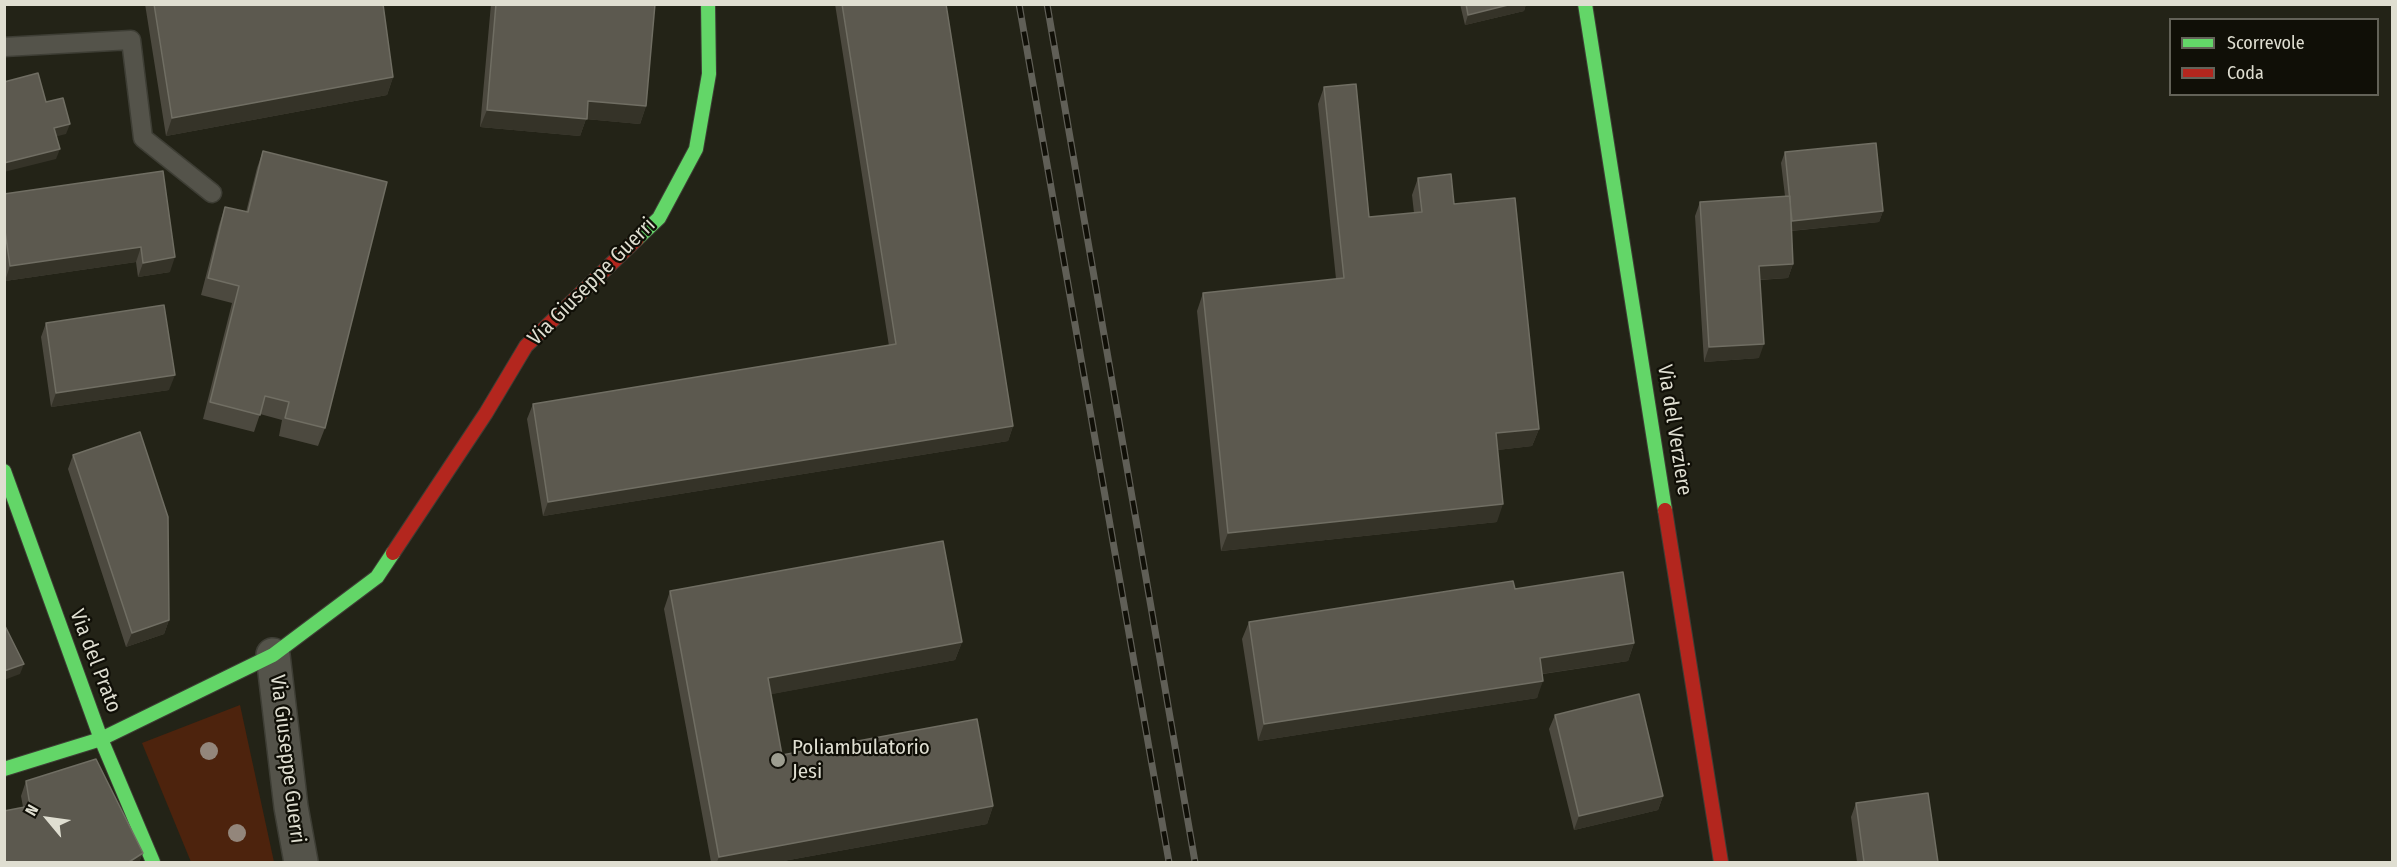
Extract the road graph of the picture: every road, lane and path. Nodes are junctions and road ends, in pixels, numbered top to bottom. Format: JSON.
{"nodes":[{"id":1,"x":708,"y":4,"type":"edge"},
{"id":2,"x":1585,"y":4,"type":"edge"},
{"id":3,"x":4,"y":47,"type":"edge"},
{"id":4,"x":212,"y":193,"type":"dead end"},
{"id":5,"x":4,"y":471,"type":"edge"},
{"id":6,"x":273,"y":655,"type":"junction"},
{"id":7,"x":101,"y":739,"type":"junction"},
{"id":8,"x":4,"y":769,"type":"edge"},
{"id":9,"x":153,"y":862,"type":"edge"},
{"id":10,"x":301,"y":862,"type":"edge"},
{"id":11,"x":1721,"y":862,"type":"edge"}],
"edges":[{"from":1,"to":6,"type":"street","name":"Via Giuseppe Guerri"},
{"from":2,"to":11,"type":"street","name":"Via del Verziere"},
{"from":3,"to":4,"type":"lane"},
{"from":5,"to":7,"type":"street","name":"Via del Prato"},
{"from":6,"to":7,"type":"street","name":"Via Giuseppe Guerri"},
{"from":6,"to":10,"type":"street","name":"Via Giuseppe Guerri"},
{"from":7,"to":8,"type":"street","name":"Via Giuseppe Guerri"},
{"from":7,"to":9,"type":"street","name":"Via del Prato"}]}
